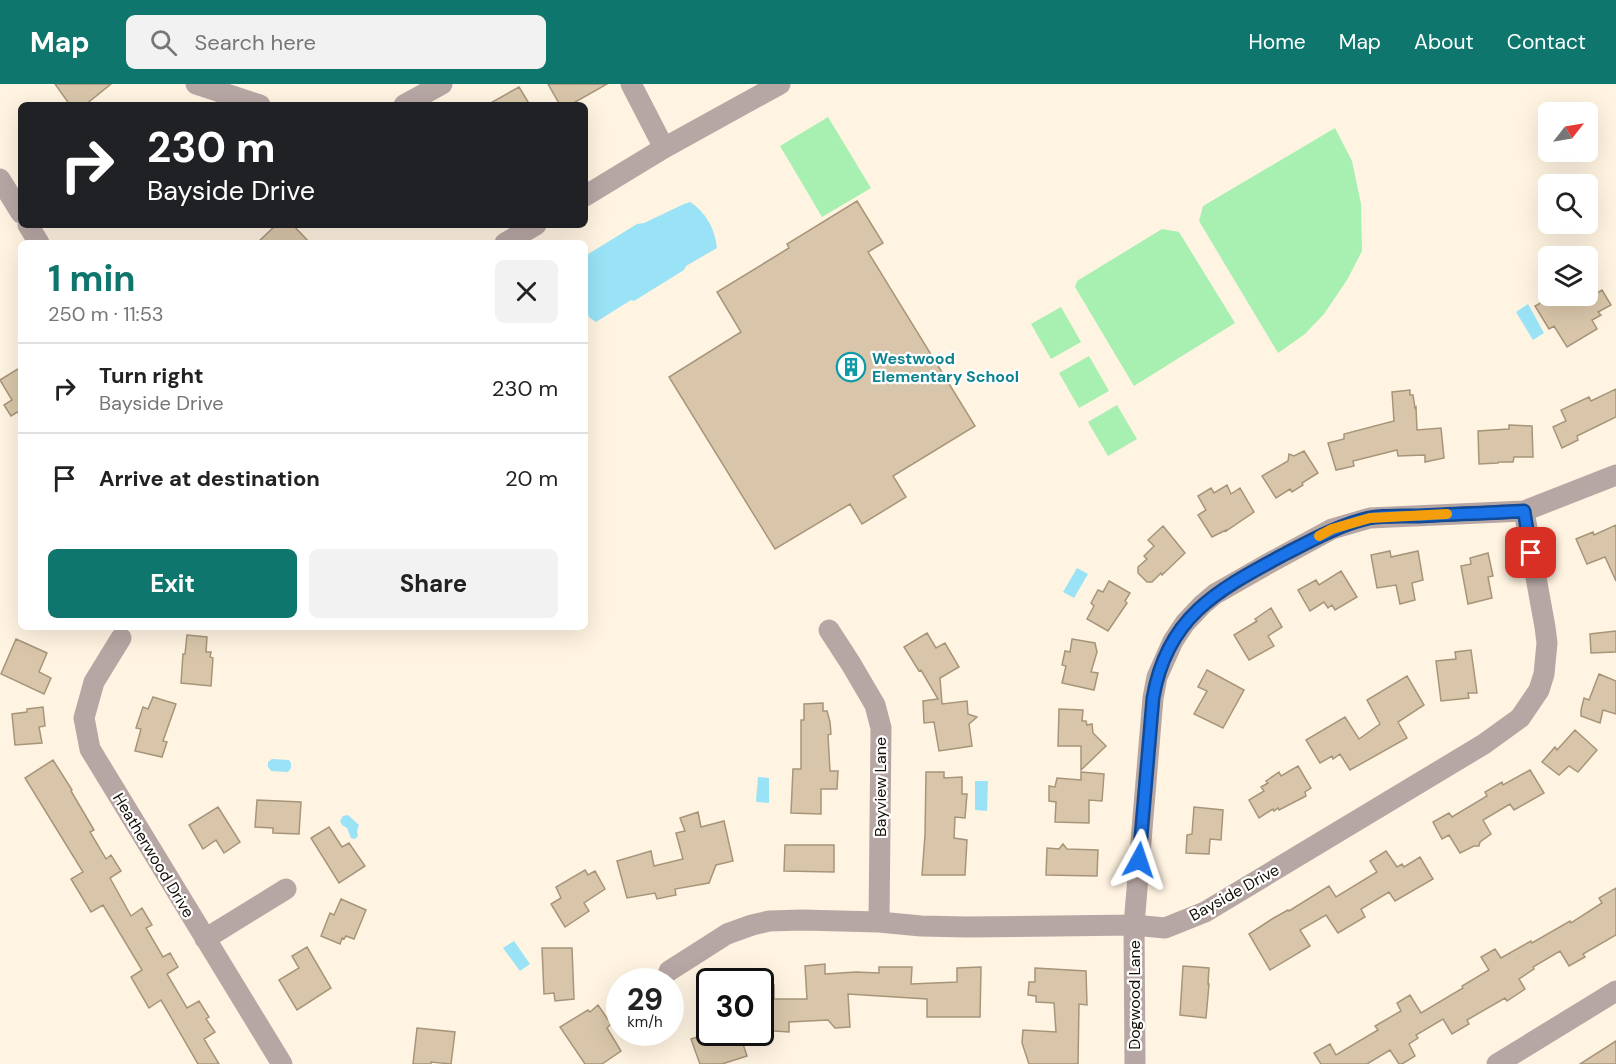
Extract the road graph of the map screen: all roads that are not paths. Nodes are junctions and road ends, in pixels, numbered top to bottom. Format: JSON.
{"nodes":[{"id":1,"x":196,"y":84,"type":"edge"},
{"id":2,"x":442,"y":84,"type":"edge"},
{"id":3,"x":631,"y":84,"type":"edge"},
{"id":4,"x":780,"y":84,"type":"edge"},
{"id":5,"x":248,"y":102,"type":"edge"},
{"id":6,"x":409,"y":102,"type":"edge"},
{"id":7,"x":664,"y":148,"type":"junction"},
{"id":8,"x":0,"y":179,"type":"edge"},
{"id":9,"x":588,"y":194,"type":"edge"},
{"id":10,"x":18,"y":208,"type":"edge"},
{"id":11,"x":531,"y":228,"type":"edge"},
{"id":12,"x":510,"y":240,"type":"edge"},
{"id":13,"x":1616,"y":475,"type":"edge"},
{"id":14,"x":1524,"y":511,"type":"junction"},
{"id":15,"x":829,"y":630,"type":"dead end"},
{"id":16,"x":121,"y":638,"type":"dead end"},
{"id":17,"x":286,"y":889,"type":"dead end"},
{"id":18,"x":879,"y":922,"type":"junction"},
{"id":19,"x":1134,"y":925,"type":"junction"},
{"id":20,"x":205,"y":939,"type":"junction"},
{"id":21,"x":674,"y":968,"type":"edge"},
{"id":22,"x":1616,"y":991,"type":"edge"},
{"id":23,"x":282,"y":1064,"type":"edge"},
{"id":24,"x":1135,"y":1064,"type":"edge"},
{"id":25,"x":1497,"y":1064,"type":"edge"}],
"edges":[{"from":1,"to":5,"type":"street"},
{"from":2,"to":6,"type":"street"},
{"from":3,"to":7,"type":"street"},
{"from":4,"to":7,"type":"street"},
{"from":7,"to":9,"type":"street"},
{"from":8,"to":10,"type":"street"},
{"from":11,"to":12,"type":"street"},
{"from":13,"to":14,"type":"street","name":"Dogwood Lane"},
{"from":14,"to":19,"type":"street","name":"Bayside Drive"},
{"from":14,"to":19,"type":"street","name":"Dogwood Lane"},
{"from":15,"to":18,"type":"street","name":"Bayview Lane"},
{"from":16,"to":20,"type":"street","name":"Heatherwood Drive"},
{"from":17,"to":20,"type":"street"},
{"from":18,"to":19,"type":"street","name":"Bayside Drive"},
{"from":18,"to":21,"type":"street","name":"Bayside Drive"},
{"from":19,"to":24,"type":"street","name":"Dogwood Lane"},
{"from":20,"to":23,"type":"street","name":"Heatherwood Drive"},
{"from":22,"to":25,"type":"street"}]}
